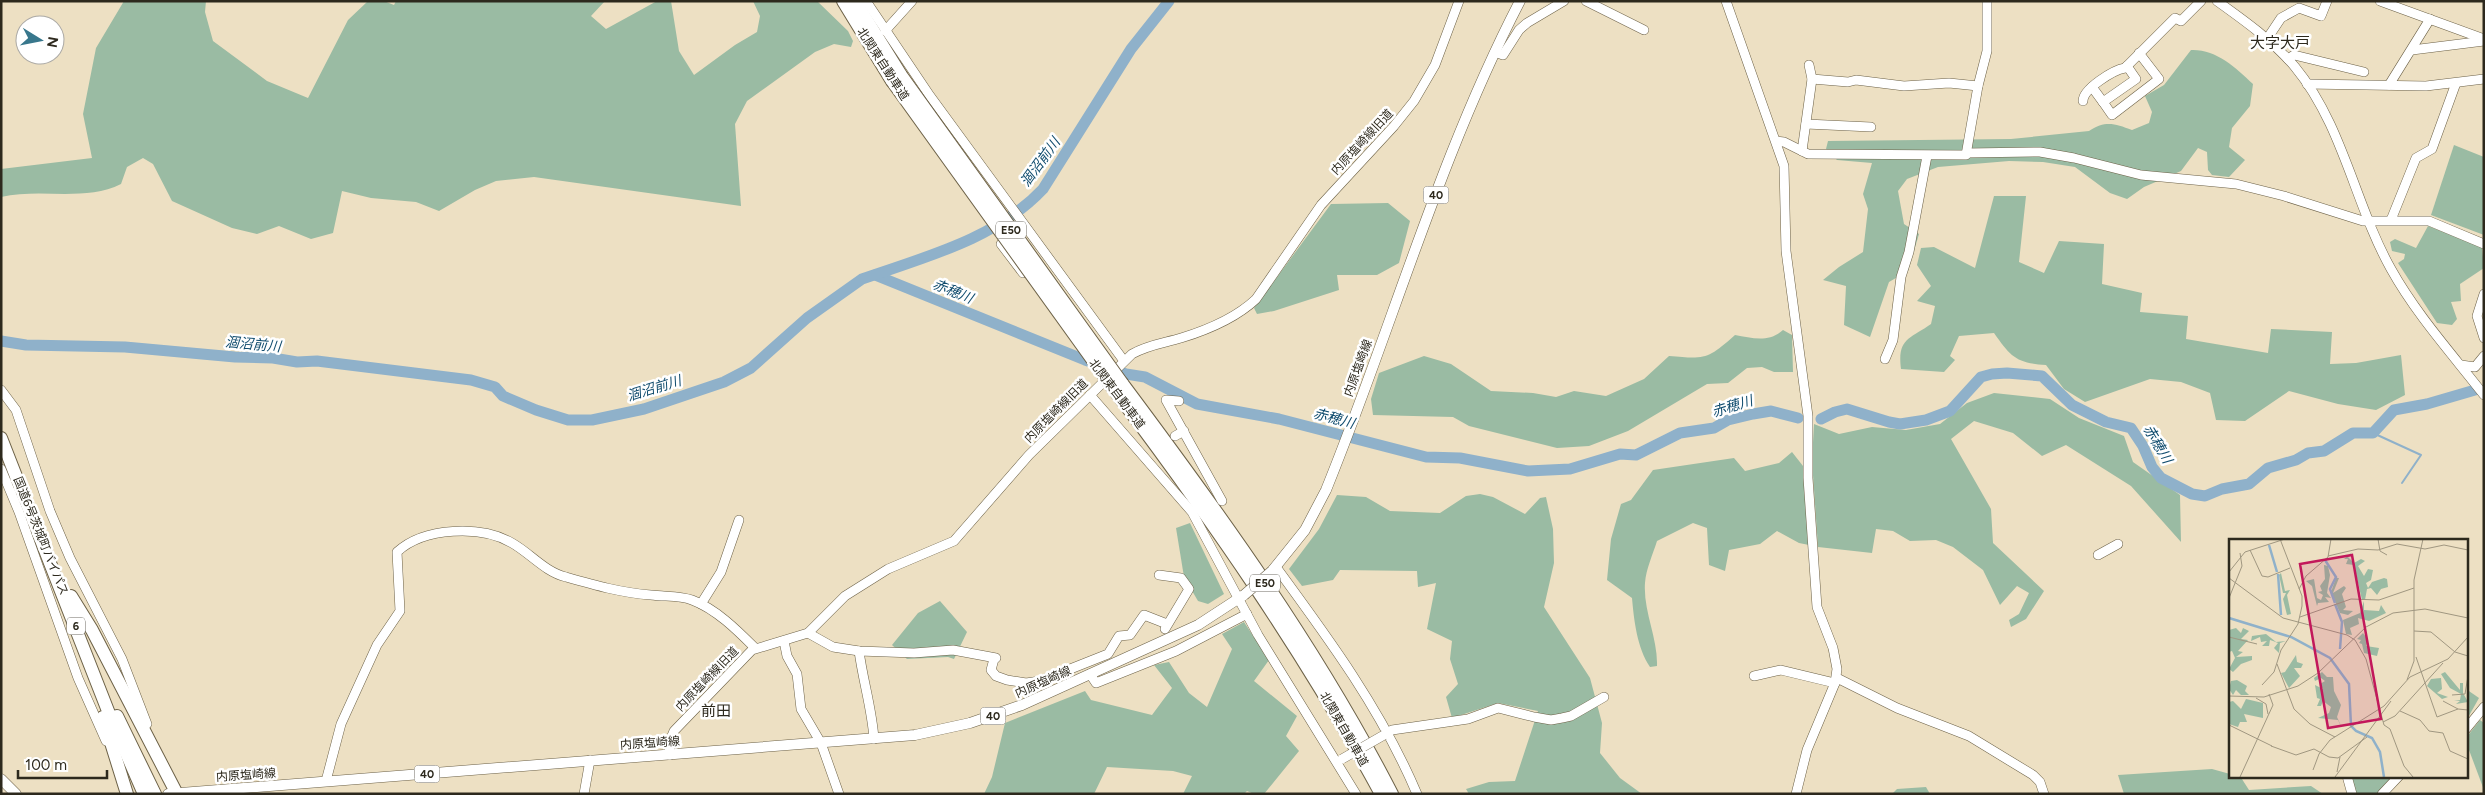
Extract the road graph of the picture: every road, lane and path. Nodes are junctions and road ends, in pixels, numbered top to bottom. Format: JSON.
{"nodes":[{"id":1,"x":843,"y":1,"type":"edge"},
{"id":2,"x":855,"y":1,"type":"edge"},
{"id":3,"x":866,"y":1,"type":"edge"},
{"id":4,"x":912,"y":1,"type":"edge"},
{"id":5,"x":1459,"y":1,"type":"edge"},
{"id":6,"x":1520,"y":1,"type":"edge"},
{"id":7,"x":1564,"y":1,"type":"edge"},
{"id":8,"x":1586,"y":1,"type":"edge"},
{"id":9,"x":1726,"y":1,"type":"edge"},
{"id":10,"x":1987,"y":1,"type":"edge"},
{"id":11,"x":2201,"y":1,"type":"edge"},
{"id":12,"x":2217,"y":1,"type":"edge"},
{"id":13,"x":2327,"y":1,"type":"edge"},
{"id":14,"x":2380,"y":1,"type":"edge"},
{"id":15,"x":2430,"y":19,"type":"junction"},
{"id":16,"x":1644,"y":30,"type":"dead end"},
{"id":17,"x":885,"y":31,"type":"junction"},
{"id":18,"x":2267,"y":38,"type":"junction"},
{"id":19,"x":2484,"y":40,"type":"edge"},
{"id":20,"x":2412,"y":50,"type":"junction"},
{"id":21,"x":1495,"y":52,"type":"junction"},
{"id":22,"x":2139,"y":53,"type":"junction"},
{"id":23,"x":2288,"y":59,"type":"junction"},
{"id":24,"x":1809,"y":65,"type":"dead end"},
{"id":25,"x":2127,"y":66,"type":"junction"},
{"id":26,"x":2364,"y":72,"type":"dead end"},
{"id":27,"x":897,"y":78,"type":"junction"},
{"id":28,"x":1812,"y":79,"type":"junction"},
{"id":29,"x":2484,"y":80,"type":"edge"},
{"id":30,"x":2456,"y":83,"type":"junction"},
{"id":31,"x":2308,"y":84,"type":"junction"},
{"id":32,"x":2389,"y":85,"type":"junction"},
{"id":33,"x":1978,"y":86,"type":"junction"},
{"id":34,"x":2092,"y":87,"type":"junction"},
{"id":35,"x":2082,"y":101,"type":"dead end"},
{"id":36,"x":2103,"y":102,"type":"junction"},
{"id":37,"x":1806,"y":124,"type":"junction"},
{"id":38,"x":1871,"y":127,"type":"dead end"},
{"id":39,"x":1776,"y":141,"type":"junction"},
{"id":40,"x":1802,"y":151,"type":"junction"},
{"id":41,"x":1967,"y":153,"type":"junction"},
{"id":42,"x":1927,"y":156,"type":"junction"},
{"id":43,"x":2391,"y":220,"type":"junction"},
{"id":44,"x":2369,"y":221,"type":"junction"},
{"id":45,"x":1001,"y":244,"type":"dead end"},
{"id":46,"x":2484,"y":244,"type":"edge"},
{"id":47,"x":2484,"y":294,"type":"edge"},
{"id":48,"x":1090,"y":316,"type":"junction"},
{"id":49,"x":1066,"y":333,"type":"junction"},
{"id":50,"x":2484,"y":338,"type":"edge"},
{"id":51,"x":1077,"y":348,"type":"dead end"},
{"id":52,"x":2484,"y":356,"type":"edge"},
{"id":53,"x":1885,"y":359,"type":"dead end"},
{"id":54,"x":2461,"y":364,"type":"junction"},
{"id":55,"x":1117,"y":367,"type":"junction"},
{"id":56,"x":1117,"y":385,"type":"junction"},
{"id":57,"x":1,"y":390,"type":"edge"},
{"id":58,"x":1090,"y":395,"type":"junction"},
{"id":59,"x":2484,"y":395,"type":"edge"},
{"id":60,"x":1179,"y":401,"type":"dead end"},
{"id":61,"x":1184,"y":431,"type":"junction"},
{"id":62,"x":1175,"y":436,"type":"dead end"},
{"id":63,"x":1,"y":438,"type":"edge"},
{"id":64,"x":1152,"y":452,"type":"dead end"},
{"id":65,"x":1144,"y":458,"type":"junction"},
{"id":66,"x":1,"y":469,"type":"edge"},
{"id":67,"x":1222,"y":501,"type":"dead end"},
{"id":68,"x":739,"y":520,"type":"dead end"},
{"id":69,"x":2118,"y":544,"type":"dead end"},
{"id":70,"x":2098,"y":555,"type":"dead end"},
{"id":71,"x":50,"y":561,"type":"junction"},
{"id":72,"x":1274,"y":569,"type":"junction"},
{"id":73,"x":1159,"y":575,"type":"dead end"},
{"id":74,"x":1241,"y":597,"type":"junction"},
{"id":75,"x":701,"y":604,"type":"junction"},
{"id":76,"x":1247,"y":614,"type":"junction"},
{"id":77,"x":808,"y":633,"type":"junction"},
{"id":78,"x":784,"y":641,"type":"junction"},
{"id":79,"x":756,"y":648,"type":"junction"},
{"id":80,"x":859,"y":651,"type":"junction"},
{"id":81,"x":1090,"y":674,"type":"junction"},
{"id":82,"x":1754,"y":676,"type":"dead end"},
{"id":83,"x":1836,"y":681,"type":"junction"},
{"id":84,"x":1604,"y":697,"type":"dead end"},
{"id":85,"x":2484,"y":707,"type":"edge"},
{"id":86,"x":2468,"y":727,"type":"edge"},
{"id":87,"x":1386,"y":734,"type":"junction"},
{"id":88,"x":874,"y":739,"type":"junction"},
{"id":89,"x":821,"y":742,"type":"junction"},
{"id":90,"x":113,"y":748,"type":"junction"},
{"id":91,"x":154,"y":753,"type":"junction"},
{"id":92,"x":670,"y":755,"type":"junction"},
{"id":93,"x":590,"y":760,"type":"junction"},
{"id":94,"x":1340,"y":761,"type":"junction"},
{"id":95,"x":1,"y":778,"type":"edge"},
{"id":96,"x":2348,"y":778,"type":"edge"},
{"id":97,"x":2397,"y":778,"type":"edge"},
{"id":98,"x":326,"y":781,"type":"junction"},
{"id":99,"x":148,"y":791,"type":"edge"},
{"id":100,"x":232,"y":791,"type":"edge"},
{"id":101,"x":173,"y":793,"type":"edge"},
{"id":102,"x":16,"y":794,"type":"edge"},
{"id":103,"x":127,"y":794,"type":"edge"},
{"id":104,"x":584,"y":794,"type":"edge"},
{"id":105,"x":839,"y":794,"type":"edge"},
{"id":106,"x":1356,"y":794,"type":"edge"},
{"id":107,"x":1381,"y":794,"type":"edge"},
{"id":108,"x":1392,"y":794,"type":"edge"},
{"id":109,"x":1417,"y":794,"type":"edge"},
{"id":110,"x":1796,"y":794,"type":"edge"},
{"id":111,"x":2044,"y":794,"type":"edge"},
{"id":112,"x":2352,"y":794,"type":"edge"},
{"id":113,"x":2382,"y":794,"type":"edge"}],
"edges":[{"from":1,"to":27,"type":"highway","name":"北関東自動車道","number":"E50"},
{"from":2,"to":27,"type":"highway","name":"北関東自動車道","number":"E50"},
{"from":3,"to":17,"type":"street"},
{"from":4,"to":17,"type":"street"},
{"from":5,"to":55,"type":"street","name":"内原塩崎線旧道"},
{"from":6,"to":21,"type":"main road","name":"内原塩崎線","number":"40"},
{"from":7,"to":21,"type":"street"},
{"from":8,"to":16,"type":"street"},
{"from":9,"to":39,"type":"street"},
{"from":10,"to":33,"type":"street"},
{"from":11,"to":22,"type":"street"},
{"from":12,"to":18,"type":"street"},
{"from":13,"to":18,"type":"street"},
{"from":14,"to":15,"type":"street"},
{"from":15,"to":19,"type":"street"},
{"from":15,"to":20,"type":"street"},
{"from":17,"to":48,"type":"street"},
{"from":18,"to":23,"type":"street"},
{"from":19,"to":20,"type":"street"},
{"from":20,"to":32,"type":"street"},
{"from":21,"to":72,"type":"main road","name":"内原塩崎線","number":"40"},
{"from":22,"to":25,"type":"street"},
{"from":22,"to":36,"type":"street"},
{"from":23,"to":26,"type":"street"},
{"from":23,"to":31,"type":"street"},
{"from":24,"to":28,"type":"street"},
{"from":25,"to":34,"type":"street"},
{"from":25,"to":36,"type":"street"},
{"from":27,"to":56,"type":"highway","name":"北関東自動車道","number":"E50","bridge":true},
{"from":28,"to":33,"type":"street"},
{"from":28,"to":37,"type":"street"},
{"from":29,"to":30,"type":"street"},
{"from":30,"to":32,"type":"street"},
{"from":30,"to":43,"type":"street"},
{"from":31,"to":32,"type":"street"},
{"from":31,"to":44,"type":"street"},
{"from":33,"to":41,"type":"street"},
{"from":34,"to":35,"type":"street"},
{"from":34,"to":36,"type":"street"},
{"from":37,"to":38,"type":"street"},
{"from":37,"to":40,"type":"street"},
{"from":39,"to":40,"type":"street"},
{"from":39,"to":83,"type":"street"},
{"from":40,"to":42,"type":"street"},
{"from":41,"to":42,"type":"street"},
{"from":41,"to":44,"type":"street"},
{"from":42,"to":53,"type":"street"},
{"from":43,"to":44,"type":"street"},
{"from":43,"to":46,"type":"street"},
{"from":44,"to":54,"type":"street"},
{"from":45,"to":49,"type":"street"},
{"from":47,"to":50,"type":"street"},
{"from":48,"to":49,"type":"street"},
{"from":48,"to":55,"type":"street"},
{"from":49,"to":51,"type":"street"},
{"from":52,"to":54,"type":"street"},
{"from":54,"to":59,"type":"street"},
{"from":55,"to":58,"type":"street","name":"内原塩崎線旧道"},
{"from":56,"to":107,"type":"highway","name":"北関東自動車道","number":"E50"},
{"from":56,"to":108,"type":"highway","name":"北関東自動車道","number":"E50"},
{"from":57,"to":91,"type":"street"},
{"from":58,"to":65,"type":"street"},
{"from":58,"to":77,"type":"street","name":"内原塩崎線旧道"},
{"from":60,"to":61,"type":"street"},
{"from":61,"to":62,"type":"street"},
{"from":61,"to":67,"type":"street"},
{"from":63,"to":71,"type":"highway","name":"国道6号茨城町バイパス","number":"6"},
{"from":64,"to":65,"type":"street"},
{"from":65,"to":74,"type":"street"},
{"from":66,"to":90,"type":"street"},
{"from":68,"to":75,"type":"street"},
{"from":69,"to":70,"type":"street"},
{"from":71,"to":90,"type":"highway"},
{"from":71,"to":91,"type":"highway"},
{"from":71,"to":99,"type":"highway","name":"国道6号茨城町バイパス","number":"6"},
{"from":72,"to":74,"type":"main road","name":"内原塩崎線","number":"40","bridge":true},
{"from":72,"to":87,"type":"street"},
{"from":73,"to":80,"type":"street"},
{"from":74,"to":76,"type":"street"},
{"from":74,"to":81,"type":"main road","name":"内原塩崎線","number":"40"},
{"from":75,"to":79,"type":"street"},
{"from":75,"to":98,"type":"street"},
{"from":76,"to":81,"type":"street"},
{"from":76,"to":94,"type":"street"},
{"from":77,"to":78,"type":"street","name":"内原塩崎線旧道"},
{"from":77,"to":80,"type":"street"},
{"from":78,"to":79,"type":"street","name":"内原塩崎線旧道"},
{"from":78,"to":89,"type":"street"},
{"from":79,"to":92,"type":"street","name":"内原塩崎線旧道"},
{"from":80,"to":88,"type":"street"},
{"from":81,"to":88,"type":"main road","name":"内原塩崎線","number":"40"},
{"from":82,"to":83,"type":"street"},
{"from":83,"to":110,"type":"street"},
{"from":83,"to":111,"type":"street"},
{"from":84,"to":87,"type":"street"},
{"from":85,"to":86,"type":"street"},
{"from":87,"to":94,"type":"street","bridge":true},
{"from":87,"to":109,"type":"street"},
{"from":88,"to":89,"type":"main road","name":"内原塩崎線","number":"40"},
{"from":89,"to":92,"type":"main road","name":"内原塩崎線","number":"40"},
{"from":89,"to":105,"type":"street"},
{"from":90,"to":103,"type":"highway"},
{"from":91,"to":101,"type":"highway"},
{"from":92,"to":93,"type":"main road","name":"内原塩崎線","number":"40"},
{"from":93,"to":98,"type":"main road","name":"内原塩崎線","number":"40"},
{"from":93,"to":104,"type":"street"},
{"from":94,"to":106,"type":"street"},
{"from":95,"to":102,"type":"main road"},
{"from":96,"to":112,"type":"street"},
{"from":97,"to":113,"type":"street"},
{"from":98,"to":100,"type":"main road","name":"内原塩崎線","number":"40"},
{"from":100,"to":101,"type":"main road","name":"内原塩崎線","number":"40"}]}
